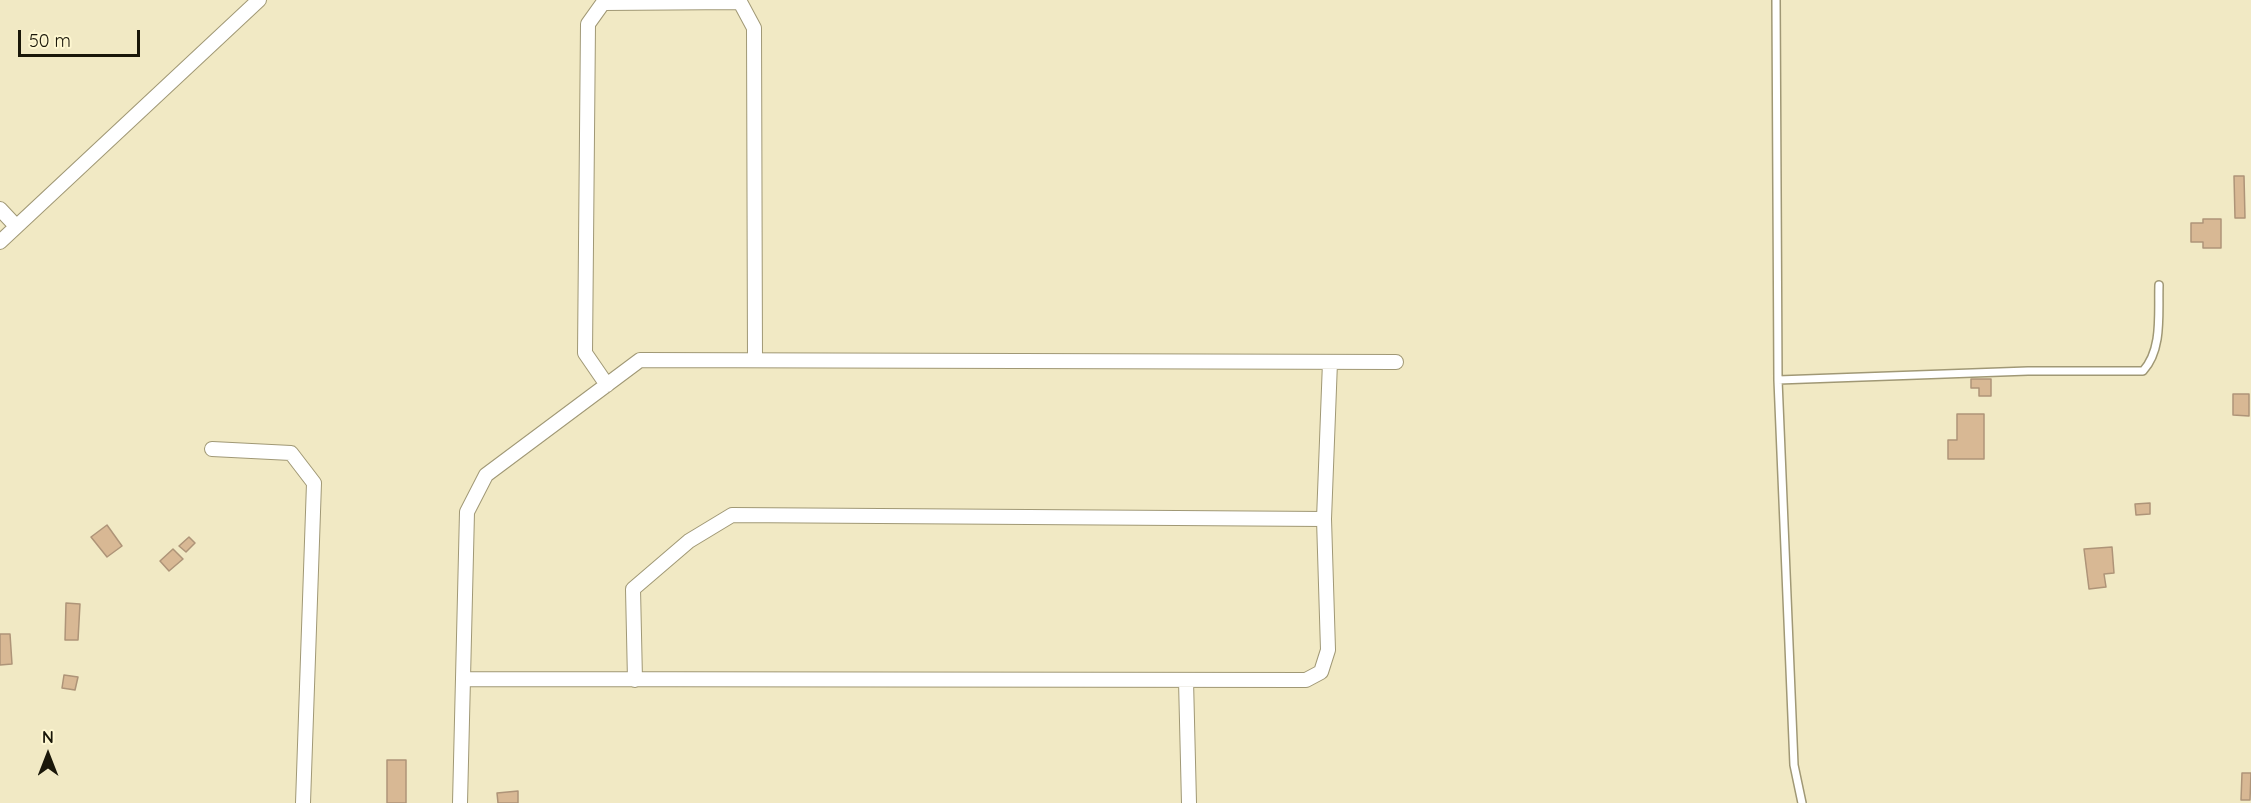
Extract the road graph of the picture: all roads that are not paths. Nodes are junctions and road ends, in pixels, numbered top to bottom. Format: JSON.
{"nodes":[{"id":1,"x":259,"y":0,"type":"edge"},
{"id":2,"x":1776,"y":0,"type":"edge"},
{"id":3,"x":0,"y":209,"type":"edge"},
{"id":4,"x":15,"y":225,"type":"junction"},
{"id":5,"x":0,"y":242,"type":"edge"},
{"id":6,"x":2159,"y":285,"type":"dead end"},
{"id":7,"x":755,"y":360,"type":"junction"},
{"id":8,"x":1330,"y":362,"type":"junction"},
{"id":9,"x":1396,"y":362,"type":"dead end"},
{"id":10,"x":1778,"y":380,"type":"junction"},
{"id":11,"x":607,"y":385,"type":"junction"},
{"id":12,"x":212,"y":449,"type":"dead end"},
{"id":13,"x":1324,"y":519,"type":"junction"},
{"id":14,"x":463,"y":679,"type":"junction"},
{"id":15,"x":635,"y":680,"type":"junction"},
{"id":16,"x":1186,"y":680,"type":"junction"},
{"id":17,"x":303,"y":803,"type":"edge"},
{"id":18,"x":460,"y":803,"type":"edge"},
{"id":19,"x":1189,"y":803,"type":"edge"},
{"id":20,"x":1802,"y":803,"type":"edge"}],
"edges":[{"from":1,"to":4,"type":"street"},
{"from":2,"to":10,"type":"lane"},
{"from":3,"to":4,"type":"street"},
{"from":4,"to":5,"type":"street"},
{"from":6,"to":10,"type":"lane"},
{"from":7,"to":8,"type":"street"},
{"from":7,"to":11,"type":"street"},
{"from":7,"to":11,"type":"street"},
{"from":8,"to":9,"type":"street"},
{"from":8,"to":13,"type":"street"},
{"from":10,"to":20,"type":"lane"},
{"from":11,"to":14,"type":"street"},
{"from":12,"to":17,"type":"street"},
{"from":13,"to":15,"type":"street"},
{"from":13,"to":16,"type":"street"},
{"from":14,"to":15,"type":"street"},
{"from":14,"to":18,"type":"street"},
{"from":15,"to":16,"type":"street"},
{"from":16,"to":19,"type":"street"}]}
